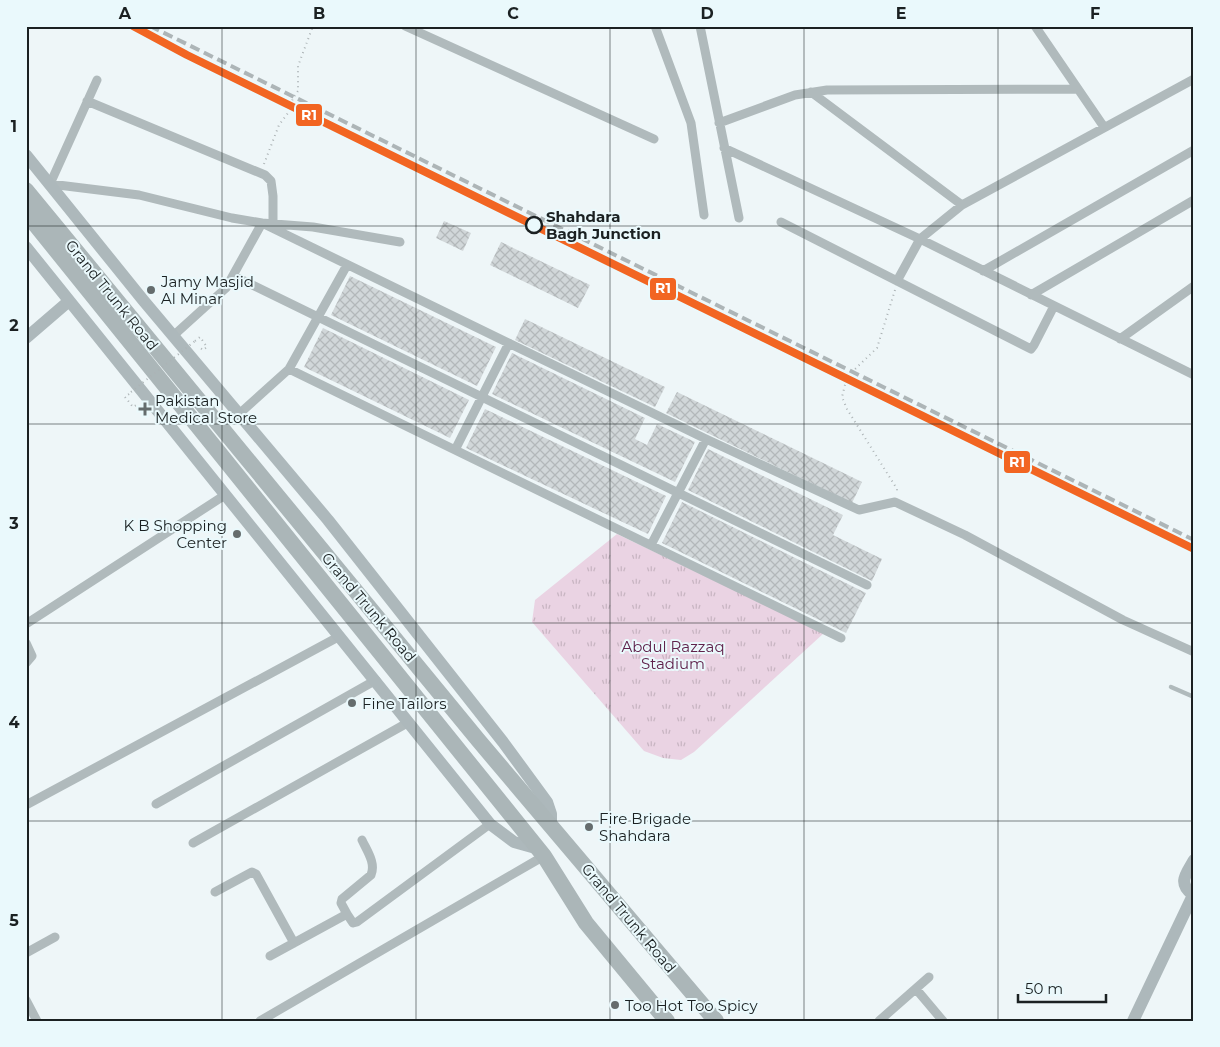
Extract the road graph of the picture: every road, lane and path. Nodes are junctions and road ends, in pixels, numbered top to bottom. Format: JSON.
{"nodes":[{"id":1,"x":313,"y":26,"type":"edge"},
{"id":2,"x":405,"y":26,"type":"edge"},
{"id":3,"x":655,"y":26,"type":"edge"},
{"id":4,"x":700,"y":26,"type":"edge"},
{"id":5,"x":1035,"y":26,"type":"edge"},
{"id":6,"x":97,"y":80,"type":"dead end"},
{"id":7,"x":1194,"y":80,"type":"edge"},
{"id":8,"x":1078,"y":89,"type":"junction"},
{"id":9,"x":811,"y":92,"type":"junction"},
{"id":10,"x":88,"y":101,"type":"junction"},
{"id":11,"x":719,"y":122,"type":"junction"},
{"id":12,"x":1104,"y":127,"type":"junction"},
{"id":13,"x":654,"y":139,"type":"dead end"},
{"id":14,"x":724,"y":148,"type":"junction"},
{"id":15,"x":1194,"y":150,"type":"edge"},
{"id":16,"x":26,"y":155,"type":"edge"},
{"id":17,"x":260,"y":173,"type":"junction"},
{"id":18,"x":50,"y":184,"type":"junction"},
{"id":19,"x":26,"y":190,"type":"edge"},
{"id":20,"x":1194,"y":200,"type":"edge"},
{"id":21,"x":962,"y":205,"type":"junction"},
{"id":22,"x":26,"y":213,"type":"edge"},
{"id":23,"x":704,"y":215,"type":"dead end"},
{"id":24,"x":738,"y":218,"type":"dead end"},
{"id":25,"x":781,"y":222,"type":"dead end"},
{"id":26,"x":262,"y":223,"type":"junction"},
{"id":27,"x":273,"y":226,"type":"junction"},
{"id":28,"x":920,"y":239,"type":"junction"},
{"id":29,"x":400,"y":242,"type":"dead end"},
{"id":30,"x":26,"y":247,"type":"edge"},
{"id":31,"x":348,"y":265,"type":"junction"},
{"id":32,"x":983,"y":271,"type":"junction"},
{"id":33,"x":234,"y":276,"type":"junction"},
{"id":34,"x":897,"y":281,"type":"junction"},
{"id":35,"x":1194,"y":286,"type":"edge"},
{"id":36,"x":1031,"y":295,"type":"junction"},
{"id":37,"x":70,"y":301,"type":"junction"},
{"id":38,"x":1054,"y":306,"type":"junction"},
{"id":39,"x":318,"y":317,"type":"junction"},
{"id":40,"x":173,"y":336,"type":"junction"},
{"id":41,"x":26,"y":338,"type":"edge"},
{"id":42,"x":1120,"y":339,"type":"junction"},
{"id":43,"x":509,"y":343,"type":"junction"},
{"id":44,"x":200,"y":346,"type":"dead end"},
{"id":45,"x":289,"y":369,"type":"junction"},
{"id":46,"x":1192,"y":372,"type":"edge"},
{"id":47,"x":481,"y":397,"type":"junction"},
{"id":48,"x":135,"y":400,"type":"dead end"},
{"id":49,"x":239,"y":414,"type":"junction"},
{"id":50,"x":706,"y":439,"type":"junction"},
{"id":51,"x":455,"y":450,"type":"junction"},
{"id":52,"x":678,"y":493,"type":"junction"},
{"id":53,"x":225,"y":495,"type":"junction"},
{"id":54,"x":895,"y":502,"type":"junction"},
{"id":55,"x":651,"y":545,"type":"junction"},
{"id":56,"x":867,"y":585,"type":"dead end"},
{"id":57,"x":26,"y":624,"type":"edge"},
{"id":58,"x":340,"y":636,"type":"junction"},
{"id":59,"x":841,"y":638,"type":"dead end"},
{"id":60,"x":26,"y":643,"type":"edge"},
{"id":61,"x":1194,"y":652,"type":"edge"},
{"id":62,"x":26,"y":663,"type":"edge"},
{"id":63,"x":376,"y":680,"type":"junction"},
{"id":64,"x":1171,"y":687,"type":"dead end"},
{"id":65,"x":1194,"y":698,"type":"edge"},
{"id":66,"x":408,"y":722,"type":"junction"},
{"id":67,"x":156,"y":804,"type":"dead end"},
{"id":68,"x":26,"y":805,"type":"edge"},
{"id":69,"x":490,"y":824,"type":"junction"},
{"id":70,"x":551,"y":825,"type":"junction"},
{"id":71,"x":362,"y":840,"type":"dead end"},
{"id":72,"x":193,"y":843,"type":"dead end"},
{"id":73,"x":542,"y":852,"type":"junction"},
{"id":74,"x":1194,"y":860,"type":"edge"},
{"id":75,"x":215,"y":892,"type":"dead end"},
{"id":76,"x":1193,"y":894,"type":"edge"},
{"id":77,"x":347,"y":914,"type":"junction"},
{"id":78,"x":55,"y":937,"type":"dead end"},
{"id":79,"x":294,"y":943,"type":"junction"},
{"id":80,"x":26,"y":953,"type":"edge"},
{"id":81,"x":270,"y":956,"type":"dead end"},
{"id":82,"x":929,"y":977,"type":"dead end"},
{"id":83,"x":916,"y":989,"type":"junction"},
{"id":84,"x":26,"y":1000,"type":"edge"},
{"id":85,"x":37,"y":1021,"type":"edge"},
{"id":86,"x":260,"y":1021,"type":"edge"},
{"id":87,"x":667,"y":1021,"type":"edge"},
{"id":88,"x":716,"y":1021,"type":"edge"},
{"id":89,"x":879,"y":1021,"type":"edge"},
{"id":90,"x":942,"y":1021,"type":"edge"},
{"id":91,"x":1133,"y":1021,"type":"edge"}],
"edges":[{"from":1,"to":17,"type":"path"},
{"from":2,"to":13,"type":"street"},
{"from":3,"to":23,"type":"street"},
{"from":4,"to":11,"type":"street"},
{"from":5,"to":8,"type":"street"},
{"from":6,"to":10,"type":"street"},
{"from":7,"to":12,"type":"street"},
{"from":8,"to":9,"type":"street"},
{"from":8,"to":12,"type":"street"},
{"from":9,"to":11,"type":"street"},
{"from":9,"to":21,"type":"street"},
{"from":10,"to":17,"type":"street"},
{"from":10,"to":18,"type":"street"},
{"from":11,"to":14,"type":"street"},
{"from":12,"to":21,"type":"street"},
{"from":14,"to":24,"type":"street"},
{"from":14,"to":28,"type":"street"},
{"from":15,"to":32,"type":"street"},
{"from":16,"to":18,"type":"street"},
{"from":17,"to":27,"type":"street"},
{"from":18,"to":26,"type":"street"},
{"from":18,"to":40,"type":"street"},
{"from":19,"to":70,"type":"highway","name":"Grand Trunk Road"},
{"from":20,"to":36,"type":"street"},
{"from":21,"to":28,"type":"street"},
{"from":22,"to":73,"type":"highway","name":"Grand Trunk Road"},
{"from":25,"to":34,"type":"street"},
{"from":26,"to":27,"type":"street"},
{"from":26,"to":33,"type":"street"},
{"from":27,"to":29,"type":"street"},
{"from":27,"to":31,"type":"street"},
{"from":28,"to":32,"type":"street"},
{"from":28,"to":34,"type":"street"},
{"from":30,"to":37,"type":"street"},
{"from":31,"to":39,"type":"street"},
{"from":31,"to":43,"type":"street"},
{"from":32,"to":36,"type":"street"},
{"from":33,"to":39,"type":"street"},
{"from":33,"to":40,"type":"street"},
{"from":34,"to":38,"type":"street"},
{"from":34,"to":54,"type":"path"},
{"from":35,"to":42,"type":"street"},
{"from":36,"to":38,"type":"street"},
{"from":37,"to":41,"type":"street"},
{"from":37,"to":53,"type":"street"},
{"from":38,"to":42,"type":"street"},
{"from":39,"to":45,"type":"street"},
{"from":39,"to":47,"type":"street"},
{"from":40,"to":49,"type":"street"},
{"from":42,"to":46,"type":"street"},
{"from":43,"to":47,"type":"street"},
{"from":43,"to":50,"type":"street"},
{"from":44,"to":48,"type":"path","bridge":true},
{"from":45,"to":49,"type":"street"},
{"from":45,"to":51,"type":"street"},
{"from":47,"to":51,"type":"street"},
{"from":47,"to":52,"type":"street"},
{"from":49,"to":70,"type":"street"},
{"from":50,"to":52,"type":"street"},
{"from":50,"to":54,"type":"street"},
{"from":51,"to":55,"type":"street"},
{"from":52,"to":55,"type":"street"},
{"from":52,"to":56,"type":"street"},
{"from":53,"to":57,"type":"street"},
{"from":53,"to":58,"type":"street"},
{"from":54,"to":61,"type":"street"},
{"from":55,"to":59,"type":"street"},
{"from":58,"to":63,"type":"street"},
{"from":58,"to":68,"type":"street"},
{"from":60,"to":62,"type":"street"},
{"from":63,"to":66,"type":"street"},
{"from":63,"to":67,"type":"street"},
{"from":64,"to":65,"type":"lane"},
{"from":66,"to":69,"type":"street"},
{"from":66,"to":72,"type":"street"},
{"from":69,"to":73,"type":"street"},
{"from":69,"to":77,"type":"street"},
{"from":70,"to":88,"type":"highway","name":"Grand Trunk Road"},
{"from":71,"to":77,"type":"street"},
{"from":73,"to":86,"type":"street"},
{"from":73,"to":87,"type":"highway","name":"Grand Trunk Road"},
{"from":74,"to":76,"type":"street"},
{"from":75,"to":79,"type":"street"},
{"from":76,"to":91,"type":"street"},
{"from":77,"to":79,"type":"street"},
{"from":78,"to":80,"type":"street"},
{"from":79,"to":81,"type":"street"},
{"from":82,"to":83,"type":"street"},
{"from":83,"to":89,"type":"street"},
{"from":83,"to":90,"type":"street"},
{"from":84,"to":85,"type":"street"}]}
